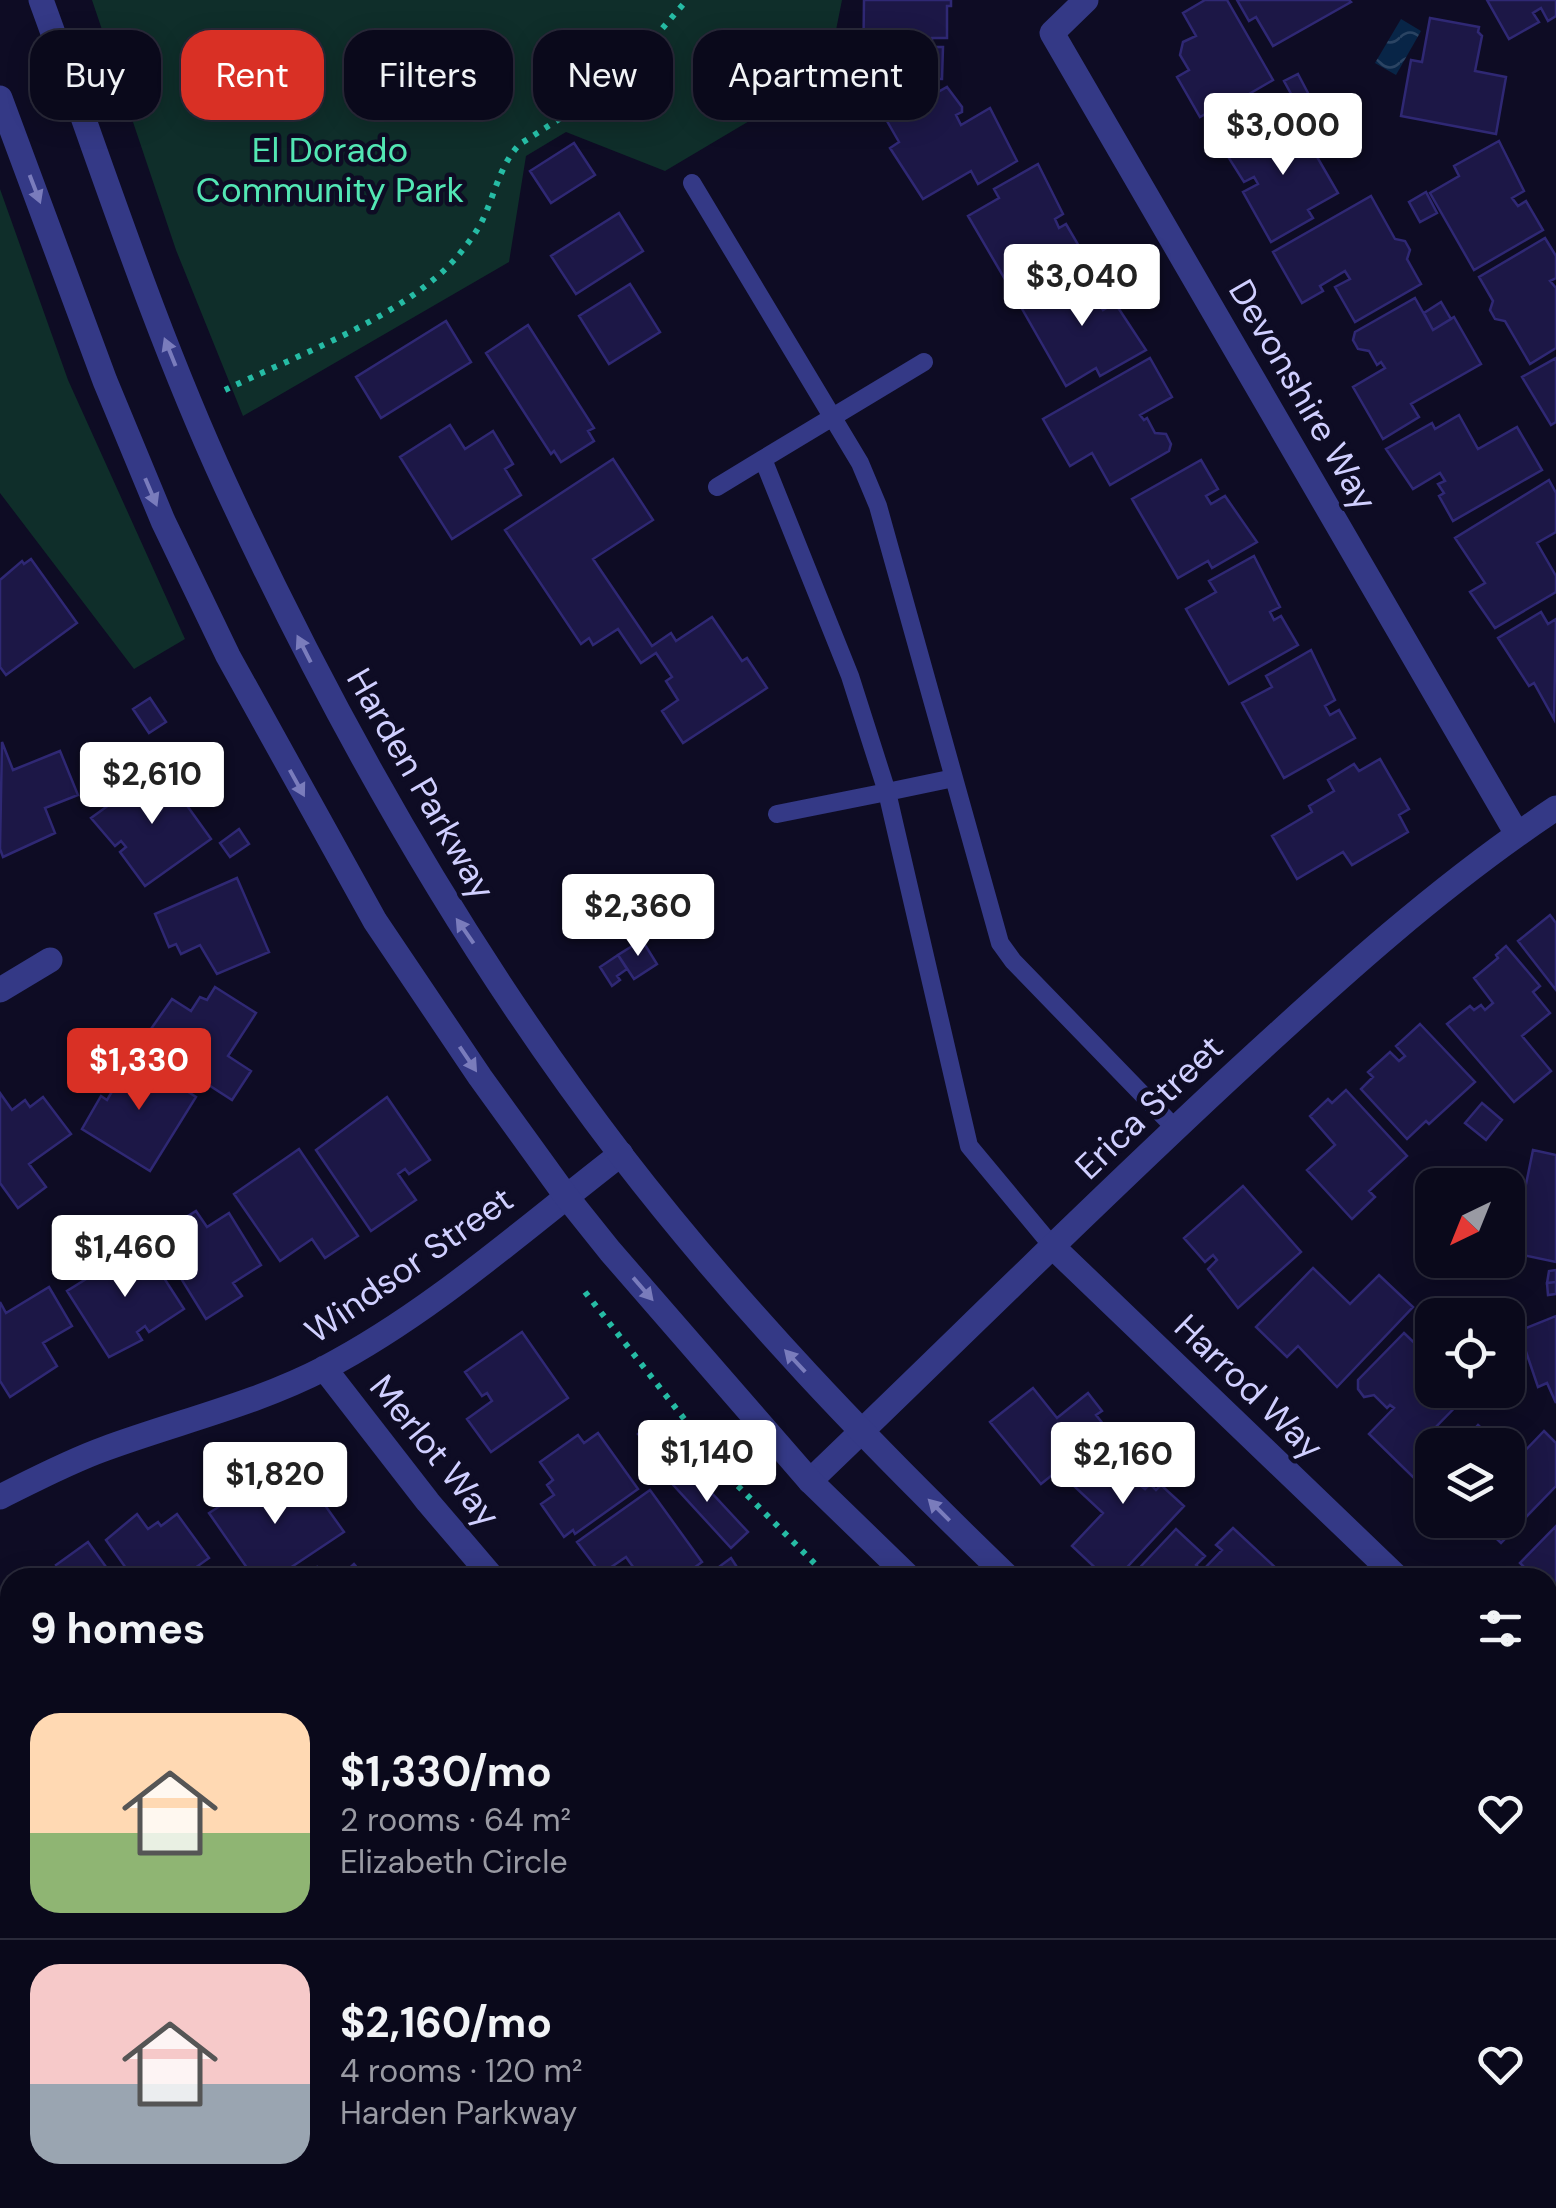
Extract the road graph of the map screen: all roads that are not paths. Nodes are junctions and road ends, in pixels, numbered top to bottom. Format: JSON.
{"nodes":[{"id":1,"x":41,"y":0,"type":"edge"},
{"id":2,"x":1086,"y":0,"type":"edge"},
{"id":3,"x":0,"y":98,"type":"edge"},
{"id":4,"x":692,"y":184,"type":"dead end"},
{"id":5,"x":924,"y":362,"type":"dead end"},
{"id":6,"x":832,"y":418,"type":"junction"},
{"id":7,"x":763,"y":459,"type":"junction"},
{"id":8,"x":717,"y":487,"type":"dead end"},
{"id":9,"x":954,"y":778,"type":"junction"},
{"id":10,"x":887,"y":792,"type":"junction"},
{"id":11,"x":1556,"y":808,"type":"edge"},
{"id":12,"x":777,"y":814,"type":"dead end"},
{"id":13,"x":1517,"y":834,"type":"junction"},
{"id":14,"x":50,"y":960,"type":"dead end"},
{"id":15,"x":0,"y":990,"type":"edge"},
{"id":16,"x":1175,"y":1128,"type":"junction"},
{"id":17,"x":621,"y":1154,"type":"junction"},
{"id":18,"x":566,"y":1196,"type":"junction"},
{"id":19,"x":1053,"y":1248,"type":"junction"},
{"id":20,"x":324,"y":1368,"type":"junction"},
{"id":21,"x":862,"y":1432,"type":"junction"},
{"id":22,"x":810,"y":1481,"type":"junction"},
{"id":23,"x":0,"y":1496,"type":"edge"},
{"id":24,"x":485,"y":1568,"type":"edge"},
{"id":25,"x":900,"y":1568,"type":"edge"},
{"id":26,"x":999,"y":1568,"type":"edge"},
{"id":27,"x":1388,"y":1568,"type":"edge"}],
"edges":[{"from":17,"to":1,"type":"street","name":"Harden Parkway","one_way":true},
{"from":2,"to":13,"type":"street","name":"Devonshire Way"},
{"from":3,"to":18,"type":"street","one_way":true},
{"from":4,"to":6,"type":"lane"},
{"from":5,"to":6,"type":"lane"},
{"from":6,"to":7,"type":"lane"},
{"from":6,"to":9,"type":"lane"},
{"from":7,"to":8,"type":"lane"},
{"from":7,"to":10,"type":"lane"},
{"from":9,"to":10,"type":"lane"},
{"from":9,"to":16,"type":"lane"},
{"from":10,"to":12,"type":"lane"},
{"from":10,"to":19,"type":"lane"},
{"from":11,"to":13,"type":"street","name":"Erica Street"},
{"from":13,"to":16,"type":"street","name":"Erica Street"},
{"from":14,"to":15,"type":"street"},
{"from":16,"to":19,"type":"street","name":"Erica Street"},
{"from":17,"to":18,"type":"street","name":"Windsor Street"},
{"from":21,"to":17,"type":"street","name":"Harden Parkway","one_way":true},
{"from":18,"to":20,"type":"street","name":"Windsor Street"},
{"from":18,"to":22,"type":"street","one_way":true},
{"from":19,"to":21,"type":"street","name":"Erica Street"},
{"from":19,"to":27,"type":"street","name":"Harrod Way"},
{"from":20,"to":23,"type":"street","name":"Windsor Street"},
{"from":20,"to":24,"type":"street","name":"Merlot Way"},
{"from":21,"to":22,"type":"street","name":"Erica Street"},
{"from":26,"to":21,"type":"street","name":"Harden Parkway","one_way":true},
{"from":22,"to":25,"type":"street"}]}
